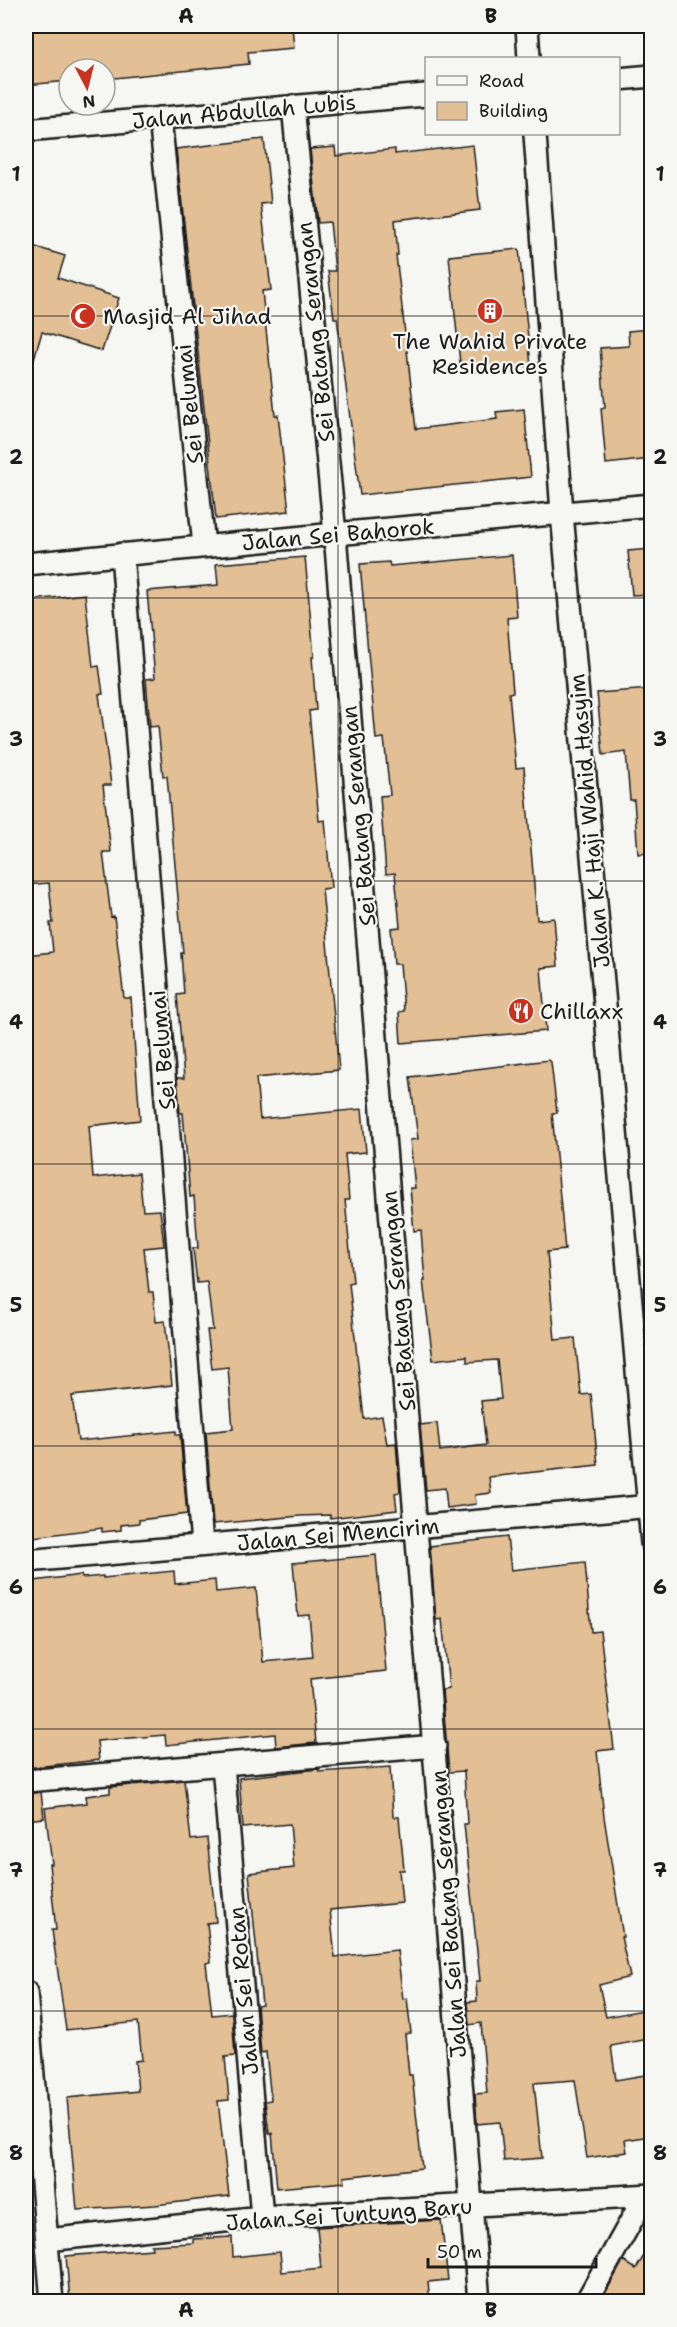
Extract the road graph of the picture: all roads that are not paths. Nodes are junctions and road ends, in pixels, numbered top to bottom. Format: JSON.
{"nodes":[{"id":1,"x":526,"y":26,"type":"edge"},
{"id":2,"x":529,"y":57,"type":"edge"},
{"id":3,"x":651,"y":76,"type":"edge"},
{"id":4,"x":620,"y":79,"type":"edge"},
{"id":5,"x":425,"y":95,"type":"edge"},
{"id":6,"x":293,"y":106,"type":"junction"},
{"id":7,"x":160,"y":118,"type":"junction"},
{"id":8,"x":26,"y":130,"type":"edge"},
{"id":9,"x":535,"y":135,"type":"edge"},
{"id":10,"x":651,"y":505,"type":"edge"},
{"id":11,"x":562,"y":513,"type":"junction"},
{"id":12,"x":335,"y":534,"type":"junction"},
{"id":13,"x":204,"y":546,"type":"junction"},
{"id":14,"x":122,"y":554,"type":"junction"},
{"id":15,"x":26,"y":564,"type":"edge"},
{"id":16,"x":650,"y":1507,"type":"edge"},
{"id":17,"x":417,"y":1527,"type":"junction"},
{"id":18,"x":651,"y":1543,"type":"edge"},
{"id":19,"x":202,"y":1545,"type":"junction"},
{"id":20,"x":26,"y":1562,"type":"edge"},
{"id":21,"x":435,"y":1746,"type":"junction"},
{"id":22,"x":224,"y":1765,"type":"junction"},
{"id":23,"x":26,"y":1781,"type":"edge"},
{"id":24,"x":26,"y":1992,"type":"edge"},
{"id":25,"x":648,"y":2195,"type":"edge"},
{"id":26,"x":471,"y":2205,"type":"junction"},
{"id":27,"x":262,"y":2217,"type":"junction"},
{"id":28,"x":46,"y":2240,"type":"junction"},
{"id":29,"x":52,"y":2301,"type":"edge"},
{"id":30,"x":479,"y":2301,"type":"edge"},
{"id":31,"x":586,"y":2301,"type":"edge"}],
"edges":[{"from":1,"to":2,"type":"street"},
{"from":3,"to":4,"type":"street"},
{"from":5,"to":6,"type":"street","name":"Jalan Abdullah Lubis"},
{"from":6,"to":7,"type":"street","name":"Jalan Abdullah Lubis"},
{"from":6,"to":12,"type":"street","name":"Sei Batang Serangan"},
{"from":7,"to":8,"type":"street","name":"Jalan Abdullah Lubis"},
{"from":7,"to":13,"type":"street","name":"Sei Belumai"},
{"from":9,"to":11,"type":"street","name":"Jalan K. Haji Wahid Hasyim"},
{"from":10,"to":11,"type":"street","name":"Jalan Sei Bahorok"},
{"from":11,"to":12,"type":"street","name":"Jalan Sei Bahorok"},
{"from":11,"to":16,"type":"street","name":"Jalan K. Haji Wahid Hasyim"},
{"from":12,"to":13,"type":"street","name":"Jalan Sei Bahorok"},
{"from":12,"to":17,"type":"street","name":"Sei Batang Serangan"},
{"from":13,"to":14,"type":"street","name":"Jalan Sei Bahorok"},
{"from":14,"to":15,"type":"street","name":"Jalan Sei Bahorok"},
{"from":14,"to":19,"type":"street","name":"Sei Belumai"},
{"from":16,"to":17,"type":"street","name":"Jalan Sei Mencirim"},
{"from":16,"to":18,"type":"street","name":"Jalan K. Haji Wahid Hasyim"},
{"from":17,"to":19,"type":"street","name":"Jalan Sei Mencirim"},
{"from":17,"to":21,"type":"street","name":"Jalan Sei Batang Serangan"},
{"from":19,"to":20,"type":"street","name":"Jalan Sei Mencirim"},
{"from":21,"to":22,"type":"street"},
{"from":21,"to":26,"type":"street","name":"Jalan Sei Batang Serangan"},
{"from":22,"to":23,"type":"street"},
{"from":22,"to":27,"type":"street","name":"Jalan Sei Rotan"},
{"from":24,"to":28,"type":"street"},
{"from":25,"to":26,"type":"street","name":"Jalan Sei Tuntung Baru"},
{"from":25,"to":31,"type":"street"},
{"from":26,"to":27,"type":"street","name":"Jalan Sei Tuntung Baru"},
{"from":26,"to":30,"type":"street","name":"Jalan Sei Batang Serangan"},
{"from":27,"to":28,"type":"street","name":"Jalan Sei Tuntung Baru"},
{"from":28,"to":29,"type":"street"}]}
